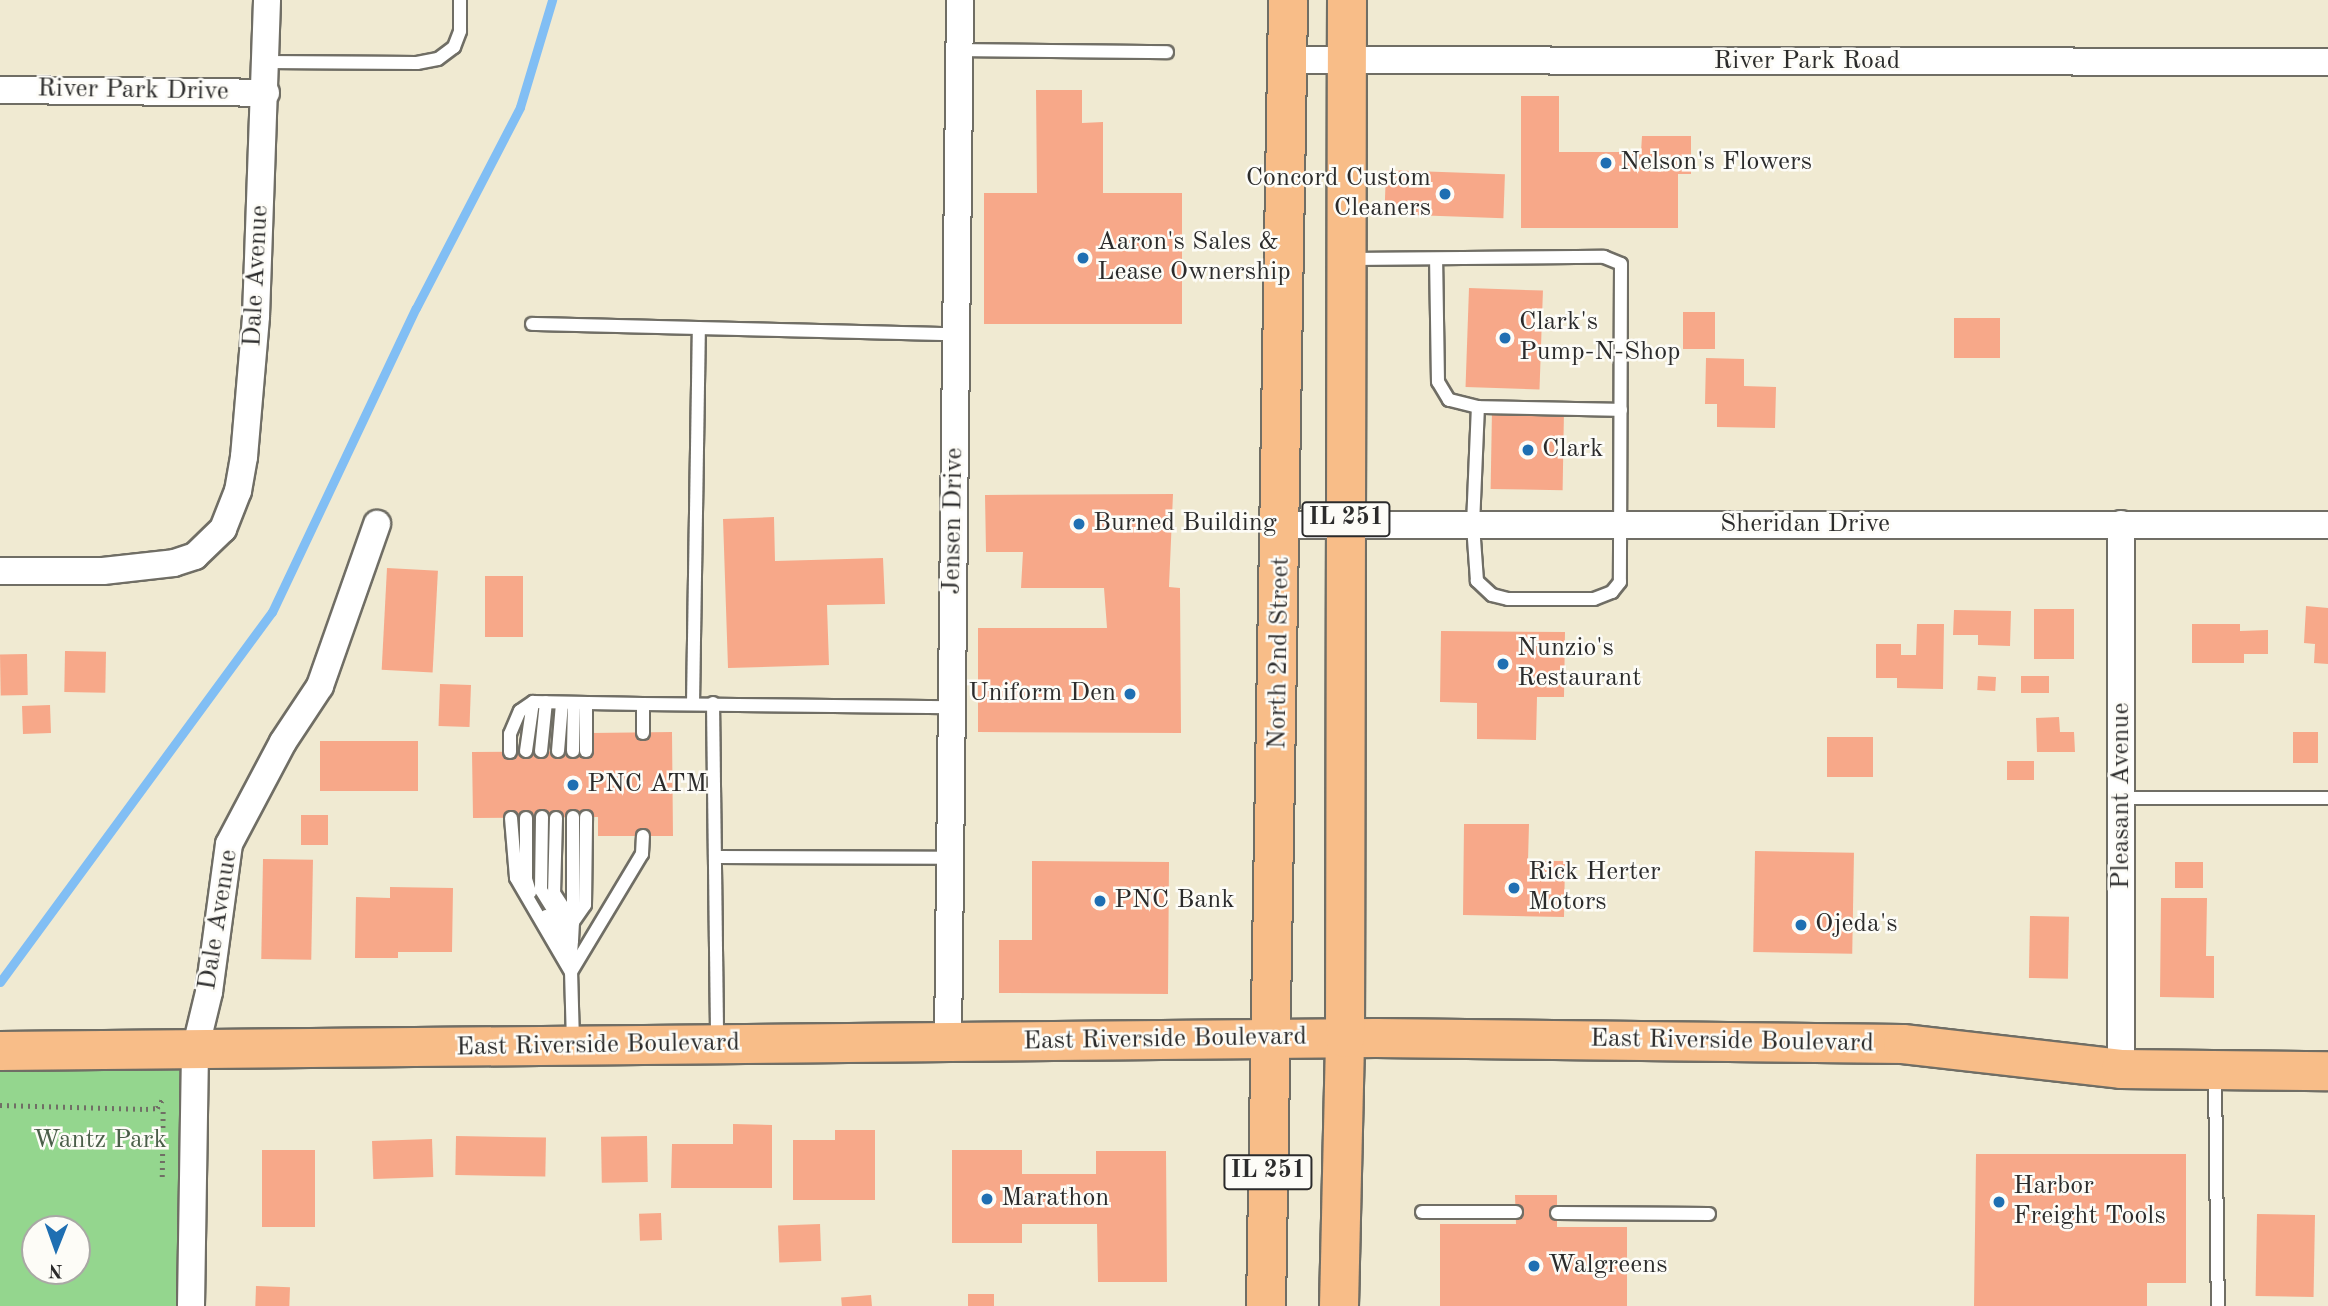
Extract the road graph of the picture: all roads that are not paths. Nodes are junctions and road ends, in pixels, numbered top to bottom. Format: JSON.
{"nodes":[{"id":1,"x":267,"y":0,"type":"edge"},
{"id":2,"x":460,"y":0,"type":"edge"},
{"id":3,"x":960,"y":0,"type":"edge"},
{"id":4,"x":1288,"y":0,"type":"edge"},
{"id":5,"x":1347,"y":0,"type":"edge"},
{"id":6,"x":959,"y":50,"type":"junction"},
{"id":7,"x":1167,"y":52,"type":"dead end"},
{"id":8,"x":1287,"y":60,"type":"junction"},
{"id":9,"x":1347,"y":60,"type":"junction"},
{"id":10,"x":266,"y":62,"type":"junction"},
{"id":11,"x":2328,"y":62,"type":"edge"},
{"id":12,"x":0,"y":90,"type":"edge"},
{"id":13,"x":266,"y":93,"type":"junction"},
{"id":14,"x":1346,"y":259,"type":"junction"},
{"id":15,"x":1436,"y":260,"type":"junction"},
{"id":16,"x":532,"y":324,"type":"dead end"},
{"id":17,"x":699,"y":328,"type":"junction"},
{"id":18,"x":956,"y":334,"type":"junction"},
{"id":19,"x":1478,"y":407,"type":"junction"},
{"id":20,"x":1620,"y":410,"type":"junction"},
{"id":21,"x":377,"y":524,"type":"dead end"},
{"id":22,"x":2121,"y":524,"type":"junction"},
{"id":23,"x":1282,"y":525,"type":"junction"},
{"id":24,"x":1346,"y":525,"type":"junction"},
{"id":25,"x":1474,"y":525,"type":"junction"},
{"id":26,"x":1620,"y":525,"type":"junction"},
{"id":27,"x":2328,"y":525,"type":"edge"},
{"id":28,"x":0,"y":570,"type":"edge"},
{"id":29,"x":539,"y":702,"type":"junction"},
{"id":30,"x":574,"y":703,"type":"junction"},
{"id":31,"x":693,"y":703,"type":"junction"},
{"id":32,"x":713,"y":703,"type":"junction"},
{"id":33,"x":643,"y":704,"type":"junction"},
{"id":34,"x":952,"y":707,"type":"junction"},
{"id":35,"x":643,"y":733,"type":"dead end"},
{"id":36,"x":510,"y":751,"type":"dead end"},
{"id":37,"x":526,"y":751,"type":"dead end"},
{"id":38,"x":541,"y":751,"type":"dead end"},
{"id":39,"x":558,"y":751,"type":"dead end"},
{"id":40,"x":580,"y":751,"type":"dead end"},
{"id":41,"x":2122,"y":798,"type":"junction"},
{"id":42,"x":2328,"y":799,"type":"edge"},
{"id":43,"x":541,"y":817,"type":"dead end"},
{"id":44,"x":579,"y":817,"type":"dead end"},
{"id":45,"x":511,"y":818,"type":"dead end"},
{"id":46,"x":526,"y":818,"type":"dead end"},
{"id":47,"x":556,"y":818,"type":"dead end"},
{"id":48,"x":643,"y":836,"type":"dead end"},
{"id":49,"x":716,"y":857,"type":"junction"},
{"id":50,"x":950,"y":858,"type":"junction"},
{"id":51,"x":573,"y":922,"type":"junction"},
{"id":52,"x":572,"y":940,"type":"junction"},
{"id":53,"x":571,"y":955,"type":"junction"},
{"id":54,"x":571,"y":972,"type":"junction"},
{"id":55,"x":1269,"y":1038,"type":"junction"},
{"id":56,"x":1345,"y":1038,"type":"junction"},
{"id":57,"x":948,"y":1042,"type":"junction"},
{"id":58,"x":718,"y":1044,"type":"junction"},
{"id":59,"x":573,"y":1046,"type":"junction"},
{"id":60,"x":195,"y":1050,"type":"junction"},
{"id":61,"x":2,"y":1051,"type":"edge"},
{"id":62,"x":2121,"y":1069,"type":"junction"},
{"id":63,"x":2215,"y":1070,"type":"junction"},
{"id":64,"x":2328,"y":1071,"type":"edge"},
{"id":65,"x":1422,"y":1212,"type":"dead end"},
{"id":66,"x":1516,"y":1212,"type":"dead end"},
{"id":67,"x":1557,"y":1213,"type":"dead end"},
{"id":68,"x":1709,"y":1214,"type":"dead end"},
{"id":69,"x":191,"y":1306,"type":"edge"},
{"id":70,"x":1266,"y":1306,"type":"edge"},
{"id":71,"x":1339,"y":1306,"type":"edge"},
{"id":72,"x":2218,"y":1306,"type":"edge"}],
"edges":[{"from":1,"to":10,"type":"street","name":"Dale Avenue"},
{"from":2,"to":10,"type":"lane"},
{"from":3,"to":6,"type":"street","name":"Jensen Drive"},
{"from":4,"to":8,"type":"main road","name":"North 2nd Street","number":"IL 251"},
{"from":5,"to":9,"type":"main road","number":"IL 251"},
{"from":6,"to":7,"type":"lane"},
{"from":6,"to":18,"type":"street","name":"Jensen Drive"},
{"from":8,"to":9,"type":"street","name":"River Park Road"},
{"from":8,"to":23,"type":"main road","name":"North 2nd Street","number":"IL 251"},
{"from":9,"to":11,"type":"street","name":"River Park Road"},
{"from":9,"to":14,"type":"main road","number":"IL 251"},
{"from":10,"to":13,"type":"street","name":"Dale Avenue"},
{"from":12,"to":13,"type":"street","name":"River Park Drive"},
{"from":13,"to":28,"type":"street","name":"Dale Avenue"},
{"from":14,"to":15,"type":"lane"},
{"from":14,"to":24,"type":"main road","number":"IL 251"},
{"from":15,"to":19,"type":"lane"},
{"from":15,"to":20,"type":"lane"},
{"from":16,"to":17,"type":"lane"},
{"from":17,"to":18,"type":"lane"},
{"from":17,"to":31,"type":"lane"},
{"from":18,"to":34,"type":"street","name":"Jensen Drive"},
{"from":19,"to":20,"type":"lane"},
{"from":19,"to":25,"type":"lane"},
{"from":20,"to":26,"type":"lane"},
{"from":21,"to":60,"type":"street","name":"Dale Avenue"},
{"from":22,"to":26,"type":"street","name":"Sheridan Drive"},
{"from":22,"to":27,"type":"street","name":"Sheridan Drive"},
{"from":22,"to":41,"type":"street","name":"Pleasant Avenue"},
{"from":23,"to":24,"type":"street","name":"Sheridan Drive"},
{"from":23,"to":55,"type":"main road","name":"North 2nd Street","number":"IL 251"},
{"from":24,"to":25,"type":"street","name":"Sheridan Drive"},
{"from":24,"to":56,"type":"main road","number":"IL 251"},
{"from":25,"to":26,"type":"street","name":"Sheridan Drive"},
{"from":25,"to":26,"type":"lane"},
{"from":29,"to":30,"type":"lane"},
{"from":29,"to":36,"type":"lane"},
{"from":29,"to":37,"type":"lane"},
{"from":29,"to":38,"type":"lane"},
{"from":30,"to":33,"type":"lane"},
{"from":30,"to":39,"type":"lane"},
{"from":30,"to":40,"type":"lane"},
{"from":31,"to":32,"type":"lane"},
{"from":31,"to":33,"type":"lane"},
{"from":32,"to":34,"type":"lane"},
{"from":32,"to":49,"type":"lane"},
{"from":33,"to":35,"type":"lane"},
{"from":34,"to":50,"type":"street","name":"Jensen Drive"},
{"from":41,"to":42,"type":"lane"},
{"from":41,"to":62,"type":"street","name":"Pleasant Avenue"},
{"from":43,"to":52,"type":"lane"},
{"from":44,"to":51,"type":"lane"},
{"from":45,"to":54,"type":"lane"},
{"from":46,"to":53,"type":"lane"},
{"from":47,"to":51,"type":"lane"},
{"from":48,"to":54,"type":"lane"},
{"from":49,"to":50,"type":"lane"},
{"from":49,"to":58,"type":"lane"},
{"from":50,"to":57,"type":"street","name":"Jensen Drive"},
{"from":51,"to":52,"type":"lane"},
{"from":52,"to":53,"type":"lane"},
{"from":53,"to":54,"type":"lane"},
{"from":54,"to":59,"type":"lane"},
{"from":55,"to":56,"type":"main road","name":"East Riverside Boulevard"},
{"from":55,"to":57,"type":"main road","name":"East Riverside Boulevard"},
{"from":55,"to":70,"type":"main road","name":"North 2nd Street","number":"IL 251"},
{"from":56,"to":62,"type":"main road","name":"East Riverside Boulevard"},
{"from":56,"to":71,"type":"main road","number":"IL 251"},
{"from":57,"to":58,"type":"main road","name":"East Riverside Boulevard"},
{"from":58,"to":59,"type":"main road","name":"East Riverside Boulevard"},
{"from":59,"to":60,"type":"main road","name":"East Riverside Boulevard"},
{"from":60,"to":61,"type":"main road","name":"East Riverside Boulevard"},
{"from":60,"to":69,"type":"street","name":"Dale Avenue"},
{"from":62,"to":63,"type":"main road","name":"East Riverside Boulevard"},
{"from":63,"to":64,"type":"main road","name":"East Riverside Boulevard"},
{"from":63,"to":72,"type":"lane"},
{"from":65,"to":66,"type":"lane"},
{"from":67,"to":68,"type":"lane"}]}
